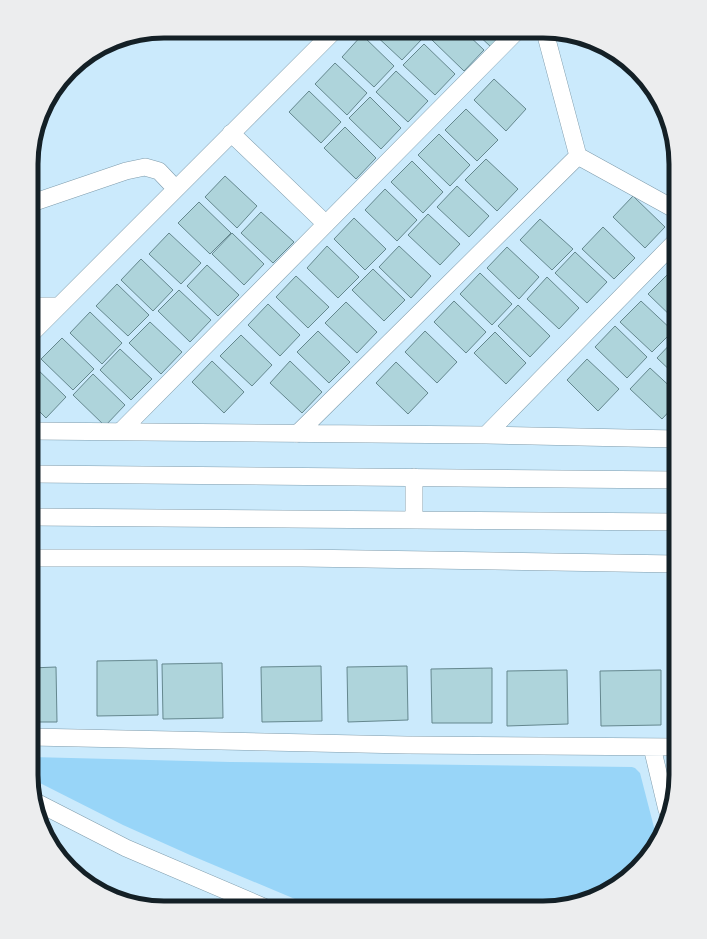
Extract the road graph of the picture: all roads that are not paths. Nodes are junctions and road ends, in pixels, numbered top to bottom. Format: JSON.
{"nodes":[{"id":1,"x":327,"y":38,"type":"edge"},
{"id":2,"x":510,"y":38,"type":"edge"},
{"id":3,"x":547,"y":38,"type":"edge"},
{"id":4,"x":231,"y":133,"type":"junction"},
{"id":5,"x":578,"y":156,"type":"junction"},
{"id":6,"x":176,"y":189,"type":"junction"},
{"id":7,"x":38,"y":201,"type":"edge"},
{"id":8,"x":669,"y":206,"type":"edge"},
{"id":9,"x":326,"y":224,"type":"junction"},
{"id":10,"x":669,"y":248,"type":"edge"},
{"id":11,"x":38,"y":306,"type":"edge"},
{"id":12,"x":58,"y":306,"type":"junction"},
{"id":13,"x":38,"y":327,"type":"edge"},
{"id":14,"x":38,"y":431,"type":"edge"},
{"id":15,"x":120,"y":432,"type":"junction"},
{"id":16,"x":297,"y":434,"type":"junction"},
{"id":17,"x":486,"y":435,"type":"junction"},
{"id":18,"x":669,"y":436,"type":"edge"},
{"id":19,"x":38,"y":474,"type":"edge"},
{"id":20,"x":414,"y":477,"type":"junction"},
{"id":21,"x":669,"y":480,"type":"edge"},
{"id":22,"x":38,"y":517,"type":"edge"},
{"id":23,"x":414,"y":520,"type":"junction"},
{"id":24,"x":669,"y":522,"type":"edge"},
{"id":25,"x":38,"y":558,"type":"edge"},
{"id":26,"x":669,"y":564,"type":"edge"},
{"id":27,"x":38,"y":737,"type":"edge"},
{"id":28,"x":652,"y":747,"type":"junction"},
{"id":29,"x":669,"y":747,"type":"edge"},
{"id":30,"x":666,"y":804,"type":"edge"},
{"id":31,"x":42,"y":805,"type":"edge"},
{"id":32,"x":250,"y":901,"type":"edge"}],
"edges":[{"from":1,"to":4,"type":"street"},
{"from":2,"to":9,"type":"street"},
{"from":3,"to":5,"type":"street"},
{"from":4,"to":6,"type":"street"},
{"from":4,"to":9,"type":"street"},
{"from":5,"to":8,"type":"street"},
{"from":5,"to":16,"type":"street"},
{"from":6,"to":7,"type":"street"},
{"from":6,"to":12,"type":"street"},
{"from":9,"to":15,"type":"street"},
{"from":10,"to":17,"type":"street"},
{"from":11,"to":12,"type":"street"},
{"from":12,"to":13,"type":"street"},
{"from":14,"to":15,"type":"street"},
{"from":15,"to":16,"type":"street"},
{"from":16,"to":17,"type":"street"},
{"from":17,"to":18,"type":"street"},
{"from":19,"to":20,"type":"street"},
{"from":20,"to":21,"type":"street"},
{"from":20,"to":23,"type":"street"},
{"from":22,"to":23,"type":"street"},
{"from":23,"to":24,"type":"street"},
{"from":25,"to":26,"type":"street"},
{"from":27,"to":28,"type":"street"},
{"from":28,"to":29,"type":"street"},
{"from":28,"to":30,"type":"street"},
{"from":31,"to":32,"type":"street"}]}
